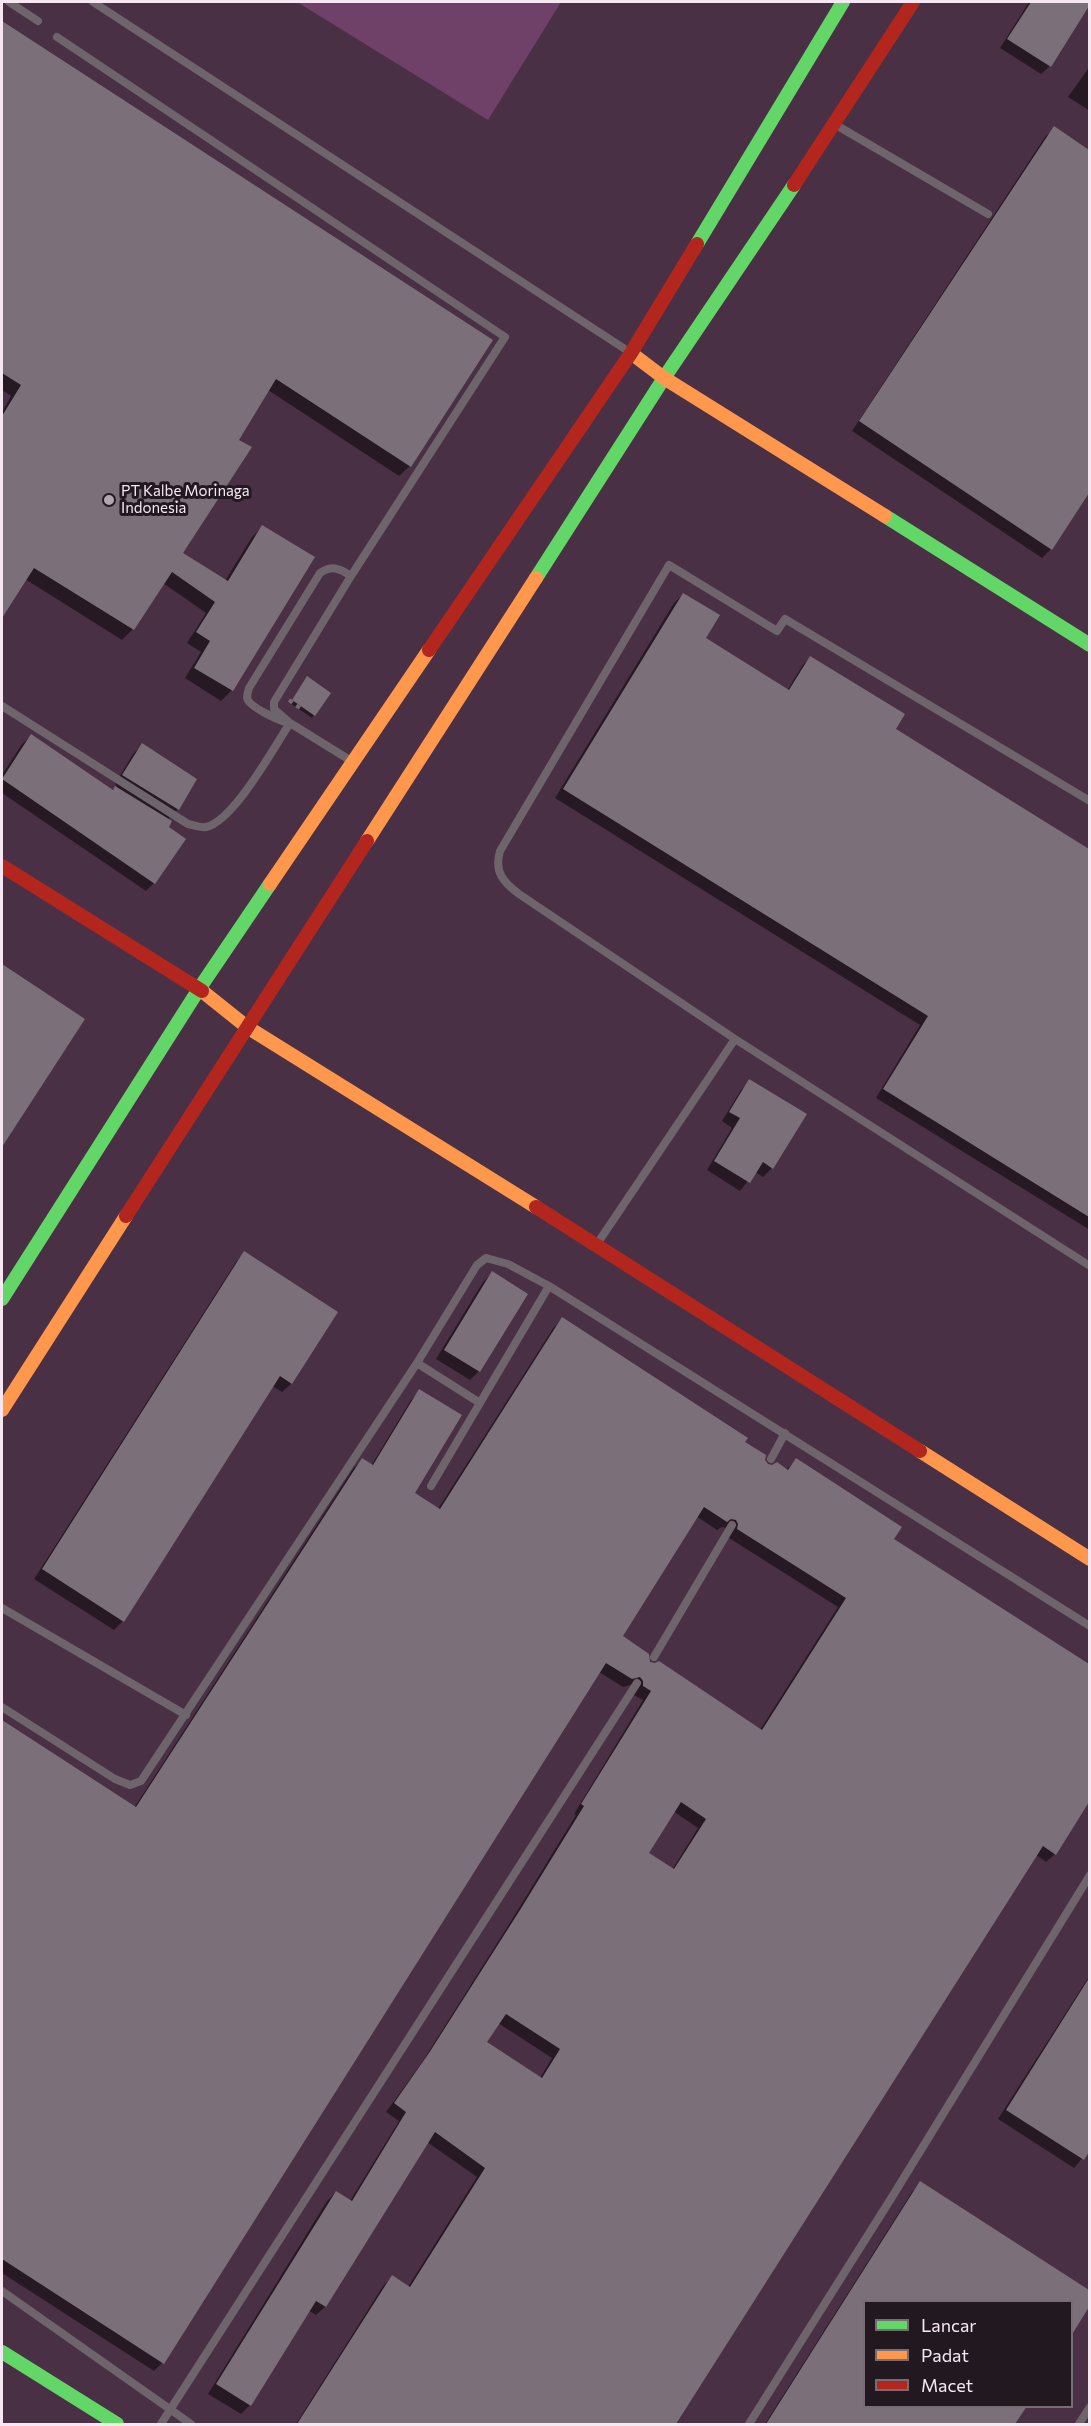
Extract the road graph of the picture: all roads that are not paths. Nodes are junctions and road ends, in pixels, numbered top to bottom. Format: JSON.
{"nodes":[{"id":1,"x":9,"y":2,"type":"edge"},
{"id":2,"x":93,"y":2,"type":"edge"},
{"id":3,"x":843,"y":2,"type":"edge"},
{"id":4,"x":913,"y":2,"type":"edge"},
{"id":5,"x":38,"y":21,"type":"dead end"},
{"id":6,"x":57,"y":37,"type":"dead end"},
{"id":7,"x":835,"y":124,"type":"junction"},
{"id":8,"x":988,"y":214,"type":"dead end"},
{"id":9,"x":631,"y":353,"type":"junction"},
{"id":10,"x":664,"y":378,"type":"junction"},
{"id":11,"x":351,"y":576,"type":"junction"},
{"id":12,"x":1089,"y":645,"type":"edge"},
{"id":13,"x":2,"y":706,"type":"edge"},
{"id":14,"x":290,"y":723,"type":"junction"},
{"id":15,"x":354,"y":763,"type":"junction"},
{"id":16,"x":1089,"y":801,"type":"edge"},
{"id":17,"x":2,"y":866,"type":"edge"},
{"id":18,"x":199,"y":989,"type":"junction"},
{"id":19,"x":247,"y":1027,"type":"junction"},
{"id":20,"x":735,"y":1039,"type":"junction"},
{"id":21,"x":596,"y":1245,"type":"junction"},
{"id":22,"x":1089,"y":1266,"type":"edge"},
{"id":23,"x":549,"y":1286,"type":"junction"},
{"id":24,"x":2,"y":1299,"type":"edge"},
{"id":25,"x":417,"y":1362,"type":"junction"},
{"id":26,"x":480,"y":1403,"type":"junction"},
{"id":27,"x":2,"y":1410,"type":"edge"},
{"id":28,"x":785,"y":1433,"type":"junction"},
{"id":29,"x":771,"y":1459,"type":"dead end"},
{"id":30,"x":430,"y":1486,"type":"dead end"},
{"id":31,"x":732,"y":1526,"type":"dead end"},
{"id":32,"x":1089,"y":1559,"type":"edge"},
{"id":33,"x":2,"y":1608,"type":"edge"},
{"id":34,"x":1089,"y":1626,"type":"edge"},
{"id":35,"x":654,"y":1657,"type":"dead end"},
{"id":36,"x":637,"y":1683,"type":"dead end"},
{"id":37,"x":2,"y":1707,"type":"edge"},
{"id":38,"x":186,"y":1715,"type":"junction"},
{"id":39,"x":1089,"y":1875,"type":"edge"},
{"id":40,"x":2,"y":2291,"type":"edge"},
{"id":41,"x":2,"y":2352,"type":"edge"},
{"id":42,"x":1089,"y":2407,"type":"edge"},
{"id":43,"x":170,"y":2411,"type":"junction"},
{"id":44,"x":117,"y":2424,"type":"edge"},
{"id":45,"x":161,"y":2424,"type":"edge"},
{"id":46,"x":191,"y":2424,"type":"edge"},
{"id":47,"x":749,"y":2424,"type":"edge"},
{"id":48,"x":1078,"y":2424,"type":"edge"}],
"edges":[{"from":1,"to":5,"type":"lane"},
{"from":2,"to":9,"type":"lane"},
{"from":3,"to":9,"type":"street"},
{"from":4,"to":7,"type":"street"},
{"from":6,"to":11,"type":"lane"},
{"from":7,"to":8,"type":"lane"},
{"from":7,"to":10,"type":"street"},
{"from":9,"to":10,"type":"street"},
{"from":9,"to":15,"type":"street"},
{"from":10,"to":12,"type":"street"},
{"from":10,"to":19,"type":"street"},
{"from":11,"to":14,"type":"lane"},
{"from":11,"to":14,"type":"lane"},
{"from":13,"to":14,"type":"lane"},
{"from":14,"to":15,"type":"lane"},
{"from":15,"to":18,"type":"street"},
{"from":16,"to":20,"type":"lane"},
{"from":17,"to":18,"type":"street"},
{"from":18,"to":19,"type":"street"},
{"from":18,"to":24,"type":"street"},
{"from":19,"to":21,"type":"street"},
{"from":19,"to":27,"type":"street"},
{"from":20,"to":21,"type":"lane"},
{"from":20,"to":22,"type":"lane"},
{"from":21,"to":32,"type":"street"},
{"from":23,"to":25,"type":"lane"},
{"from":23,"to":26,"type":"lane"},
{"from":23,"to":28,"type":"lane"},
{"from":25,"to":26,"type":"lane"},
{"from":25,"to":38,"type":"lane"},
{"from":26,"to":30,"type":"lane"},
{"from":28,"to":29,"type":"lane"},
{"from":28,"to":34,"type":"lane"},
{"from":31,"to":35,"type":"lane"},
{"from":33,"to":38,"type":"lane"},
{"from":36,"to":43,"type":"lane"},
{"from":37,"to":38,"type":"lane"},
{"from":39,"to":47,"type":"lane"},
{"from":40,"to":43,"type":"lane"},
{"from":41,"to":44,"type":"street"},
{"from":42,"to":48,"type":"lane"},
{"from":43,"to":45,"type":"lane"},
{"from":43,"to":46,"type":"lane"}]}
